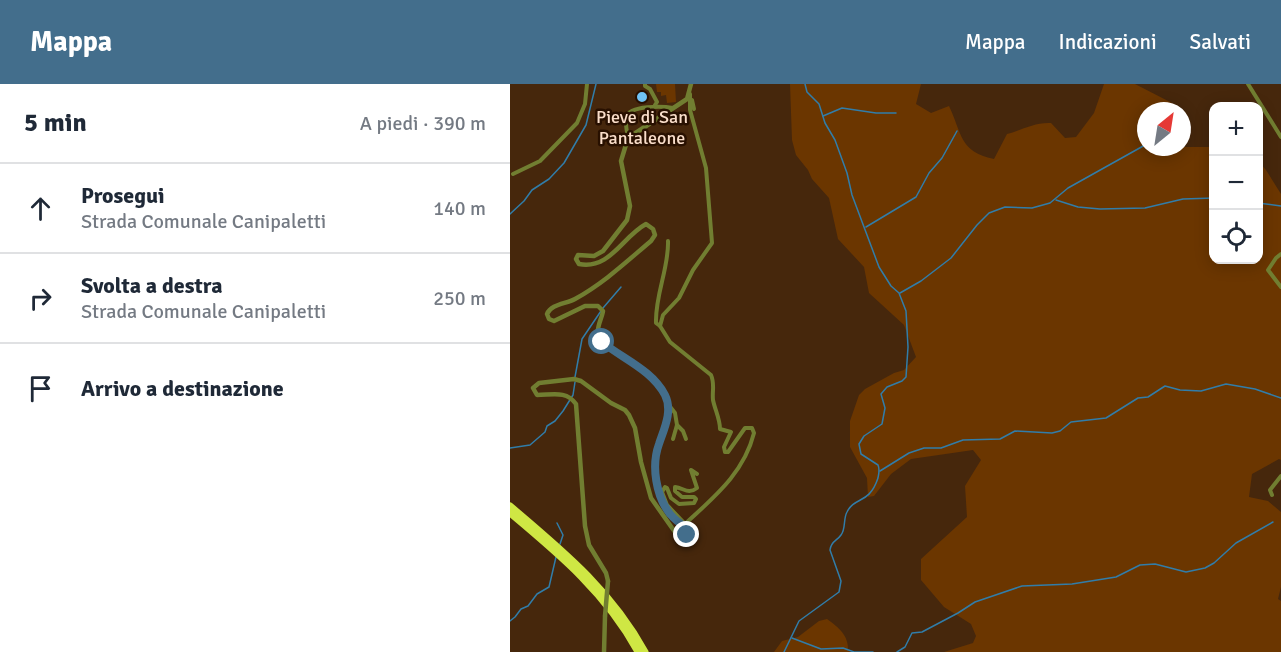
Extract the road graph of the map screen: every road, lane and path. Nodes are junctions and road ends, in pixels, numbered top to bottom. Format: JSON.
{"nodes":[{"id":1,"x":587,"y":84,"type":"edge"},
{"id":2,"x":645,"y":84,"type":"edge"},
{"id":3,"x":691,"y":84,"type":"edge"},
{"id":4,"x":1248,"y":84,"type":"edge"},
{"id":5,"x":690,"y":94,"type":"junction"},
{"id":6,"x":655,"y":105,"type":"junction"},
{"id":7,"x":673,"y":108,"type":"junction"},
{"id":8,"x":694,"y":109,"type":"dead end"},
{"id":9,"x":1281,"y":137,"type":"edge"},
{"id":10,"x":628,"y":138,"type":"junction"},
{"id":11,"x":513,"y":174,"type":"dead end"},
{"id":12,"x":668,"y":241,"type":"dead end"},
{"id":13,"x":1281,"y":254,"type":"edge"},
{"id":14,"x":1281,"y":287,"type":"edge"},
{"id":15,"x":660,"y":326,"type":"junction"},
{"id":16,"x":667,"y":404,"type":"junction"},
{"id":17,"x":677,"y":425,"type":"junction"},
{"id":18,"x":673,"y":439,"type":"dead end"},
{"id":19,"x":686,"y":439,"type":"dead end"},
{"id":20,"x":697,"y":474,"type":"dead end"},
{"id":21,"x":1281,"y":476,"type":"edge"},
{"id":22,"x":1272,"y":495,"type":"dead end"},
{"id":23,"x":510,"y":506,"type":"edge"},
{"id":24,"x":510,"y":513,"type":"edge"},
{"id":25,"x":686,"y":527,"type":"junction"},
{"id":26,"x":543,"y":537,"type":"junction"},
{"id":27,"x":632,"y":635,"type":"junction"},
{"id":28,"x":604,"y":652,"type":"edge"},
{"id":29,"x":638,"y":652,"type":"edge"},
{"id":30,"x":645,"y":652,"type":"edge"}],
"edges":[{"from":1,"to":11,"type":"street"},
{"from":2,"to":6,"type":"street"},
{"from":3,"to":5,"type":"street"},
{"from":4,"to":9,"type":"street"},
{"from":5,"to":7,"type":"street"},
{"from":5,"to":8,"type":"street"},
{"from":5,"to":15,"type":"street"},
{"from":6,"to":7,"type":"street"},
{"from":6,"to":10,"type":"street"},
{"from":7,"to":10,"type":"street"},
{"from":10,"to":16,"type":"street"},
{"from":12,"to":15,"type":"street"},
{"from":13,"to":14,"type":"street"},
{"from":15,"to":25,"type":"street"},
{"from":16,"to":17,"type":"street"},
{"from":16,"to":25,"type":"street"},
{"from":17,"to":18,"type":"street"},
{"from":17,"to":19,"type":"street"},
{"from":20,"to":25,"type":"street"},
{"from":21,"to":22,"type":"street"},
{"from":23,"to":26,"type":"highway"},
{"from":24,"to":26,"type":"highway"},
{"from":25,"to":28,"type":"street","bridge":true},
{"from":26,"to":27,"type":"highway"},
{"from":27,"to":29,"type":"highway"},
{"from":27,"to":30,"type":"highway"}]}
